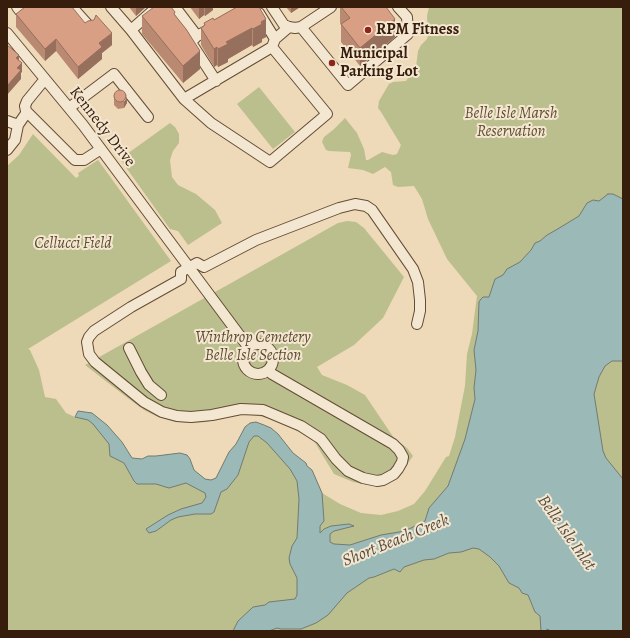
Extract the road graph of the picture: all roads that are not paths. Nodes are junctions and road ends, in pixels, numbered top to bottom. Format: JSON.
{"nodes":[{"id":1,"x":72,"y":7,"type":"edge"},
{"id":2,"x":112,"y":7,"type":"edge"},
{"id":3,"x":157,"y":7,"type":"edge"},
{"id":4,"x":175,"y":7,"type":"edge"},
{"id":5,"x":272,"y":7,"type":"edge"},
{"id":6,"x":331,"y":7,"type":"edge"},
{"id":7,"x":398,"y":7,"type":"edge"},
{"id":8,"x":251,"y":10,"type":"edge"},
{"id":9,"x":221,"y":23,"type":"edge"},
{"id":10,"x":90,"y":27,"type":"edge"},
{"id":11,"x":289,"y":27,"type":"junction"},
{"id":12,"x":301,"y":27,"type":"junction"},
{"id":13,"x":132,"y":30,"type":"junction"},
{"id":14,"x":7,"y":32,"type":"edge"},
{"id":15,"x":197,"y":36,"type":"junction"},
{"id":16,"x":273,"y":43,"type":"junction"},
{"id":17,"x":45,"y":79,"type":"junction"},
{"id":18,"x":216,"y":81,"type":"junction"},
{"id":19,"x":184,"y":99,"type":"junction"},
{"id":20,"x":69,"y":108,"type":"junction"},
{"id":21,"x":27,"y":112,"type":"junction"},
{"id":22,"x":148,"y":117,"type":"dead end"},
{"id":23,"x":7,"y":121,"type":"edge"},
{"id":24,"x":18,"y":125,"type":"junction"},
{"id":25,"x":101,"y":149,"type":"junction"},
{"id":26,"x":7,"y":150,"type":"edge"},
{"id":27,"x":189,"y":268,"type":"junction"},
{"id":28,"x":417,"y":324,"type":"dead end"},
{"id":29,"x":129,"y":348,"type":"dead end"},
{"id":30,"x":249,"y":348,"type":"junction"},
{"id":31,"x":268,"y":370,"type":"junction"},
{"id":32,"x":150,"y":385,"type":"junction"},
{"id":33,"x":161,"y":395,"type":"dead end"},
{"id":34,"x":140,"y":399,"type":"junction"}],
"edges":[{"from":1,"to":10,"type":"street"},
{"from":2,"to":13,"type":"street"},
{"from":3,"to":13,"type":"street"},
{"from":4,"to":15,"type":"street"},
{"from":5,"to":11,"type":"street"},
{"from":6,"to":12,"type":"street"},
{"from":7,"to":12,"type":"street"},
{"from":8,"to":16,"type":"street"},
{"from":9,"to":15,"type":"street"},
{"from":11,"to":12,"type":"street"},
{"from":11,"to":16,"type":"street"},
{"from":13,"to":19,"type":"street"},
{"from":14,"to":17,"type":"street","name":"Kennedy Drive"},
{"from":15,"to":18,"type":"street"},
{"from":16,"to":18,"type":"street"},
{"from":16,"to":19,"type":"street"},
{"from":17,"to":20,"type":"street","name":"Kennedy Drive"},
{"from":17,"to":21,"type":"street"},
{"from":18,"to":19,"type":"street"},
{"from":20,"to":22,"type":"street"},
{"from":20,"to":25,"type":"street","name":"Kennedy Drive"},
{"from":21,"to":24,"type":"street"},
{"from":21,"to":25,"type":"street"},
{"from":23,"to":24,"type":"street"},
{"from":24,"to":26,"type":"street"},
{"from":25,"to":27,"type":"street","name":"Kennedy Drive"},
{"from":27,"to":28,"type":"street"},
{"from":27,"to":30,"type":"street","name":"Kennedy Drive"},
{"from":27,"to":34,"type":"street"},
{"from":29,"to":32,"type":"street"},
{"from":30,"to":31,"type":"street"},
{"from":30,"to":31,"type":"street"},
{"from":31,"to":34,"type":"street"},
{"from":32,"to":33,"type":"street"},
{"from":32,"to":34,"type":"street"}]}
